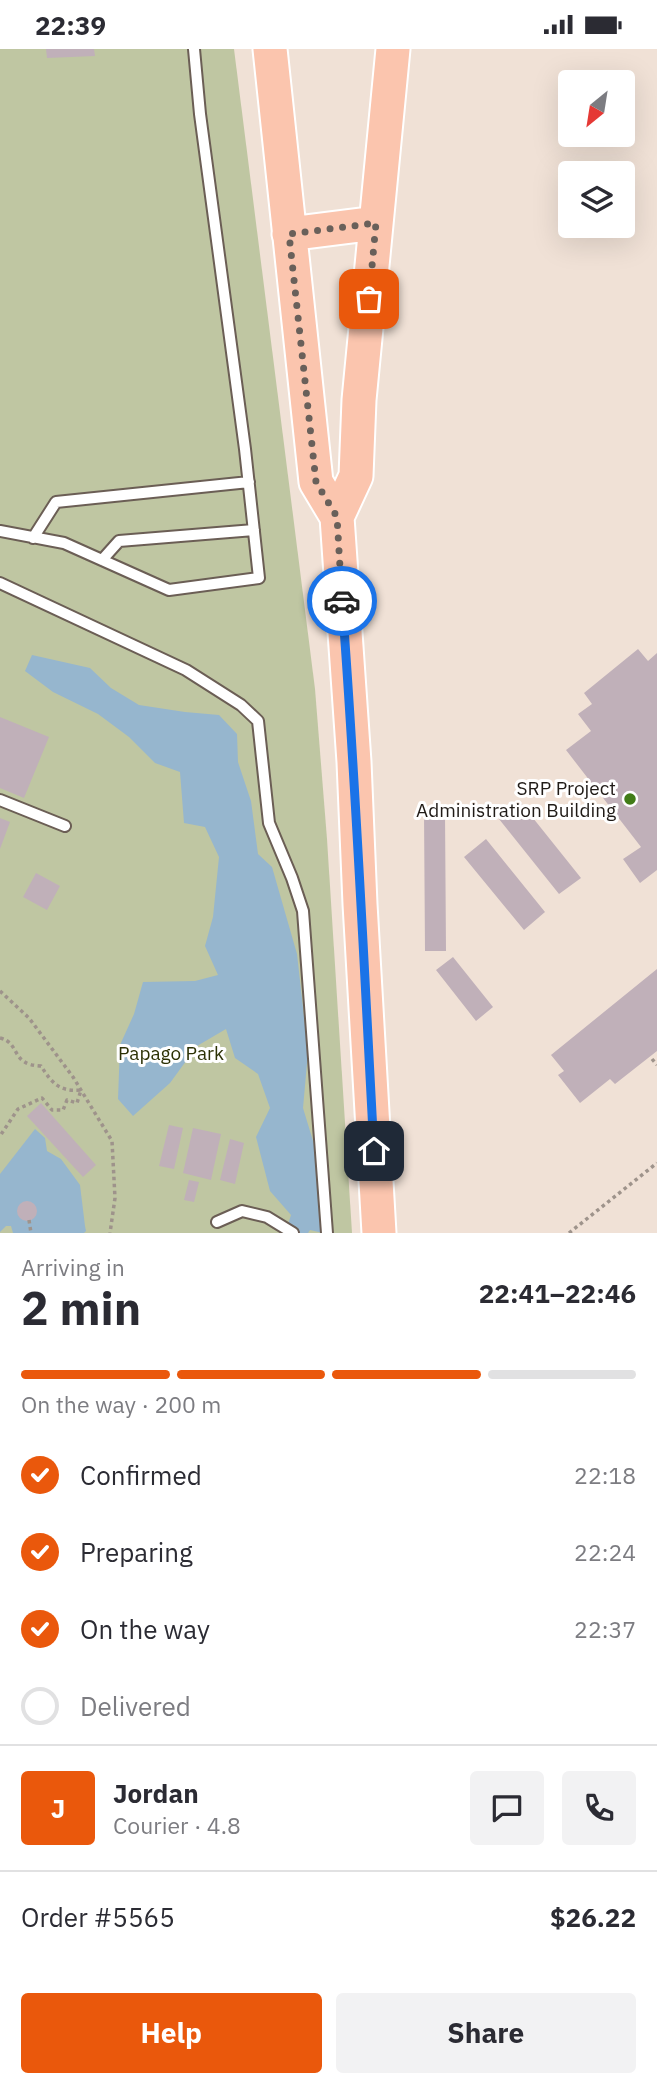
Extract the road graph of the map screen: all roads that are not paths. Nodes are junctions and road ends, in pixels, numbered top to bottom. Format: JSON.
{"nodes":[{"id":1,"x":194,"y":49,"type":"edge"},
{"id":2,"x":271,"y":49,"type":"edge"},
{"id":3,"x":393,"y":49,"type":"edge"},
{"id":4,"x":414,"y":49,"type":"edge"},
{"id":5,"x":387,"y":115,"type":"junction"},
{"id":6,"x":376,"y":223,"type":"junction"},
{"id":7,"x":289,"y":234,"type":"junction"},
{"id":8,"x":248,"y":482,"type":"junction"},
{"id":9,"x":337,"y":517,"type":"junction"},
{"id":10,"x":0,"y":530,"type":"edge"},
{"id":11,"x":254,"y":530,"type":"junction"},
{"id":12,"x":33,"y":538,"type":"junction"},
{"id":13,"x":102,"y":560,"type":"junction"},
{"id":14,"x":0,"y":583,"type":"edge"},
{"id":15,"x":0,"y":800,"type":"edge"},
{"id":16,"x":65,"y":826,"type":"dead end"},
{"id":17,"x":217,"y":1222,"type":"dead end"},
{"id":18,"x":293,"y":1233,"type":"edge"},
{"id":19,"x":327,"y":1233,"type":"edge"},
{"id":20,"x":379,"y":1233,"type":"edge"}],
"edges":[{"from":1,"to":8,"type":"lane"},
{"from":2,"to":7,"type":"main road"},
{"from":3,"to":5,"type":"main road"},
{"from":4,"to":5,"type":"main road"},
{"from":5,"to":6,"type":"main road"},
{"from":6,"to":7,"type":"main road"},
{"from":6,"to":9,"type":"main road"},
{"from":7,"to":9,"type":"main road"},
{"from":8,"to":11,"type":"lane"},
{"from":8,"to":12,"type":"lane"},
{"from":9,"to":20,"type":"main road"},
{"from":10,"to":12,"type":"lane"},
{"from":11,"to":13,"type":"lane"},
{"from":11,"to":13,"type":"lane"},
{"from":12,"to":13,"type":"lane"},
{"from":14,"to":19,"type":"lane"},
{"from":15,"to":16,"type":"lane"},
{"from":17,"to":18,"type":"lane"}]}
